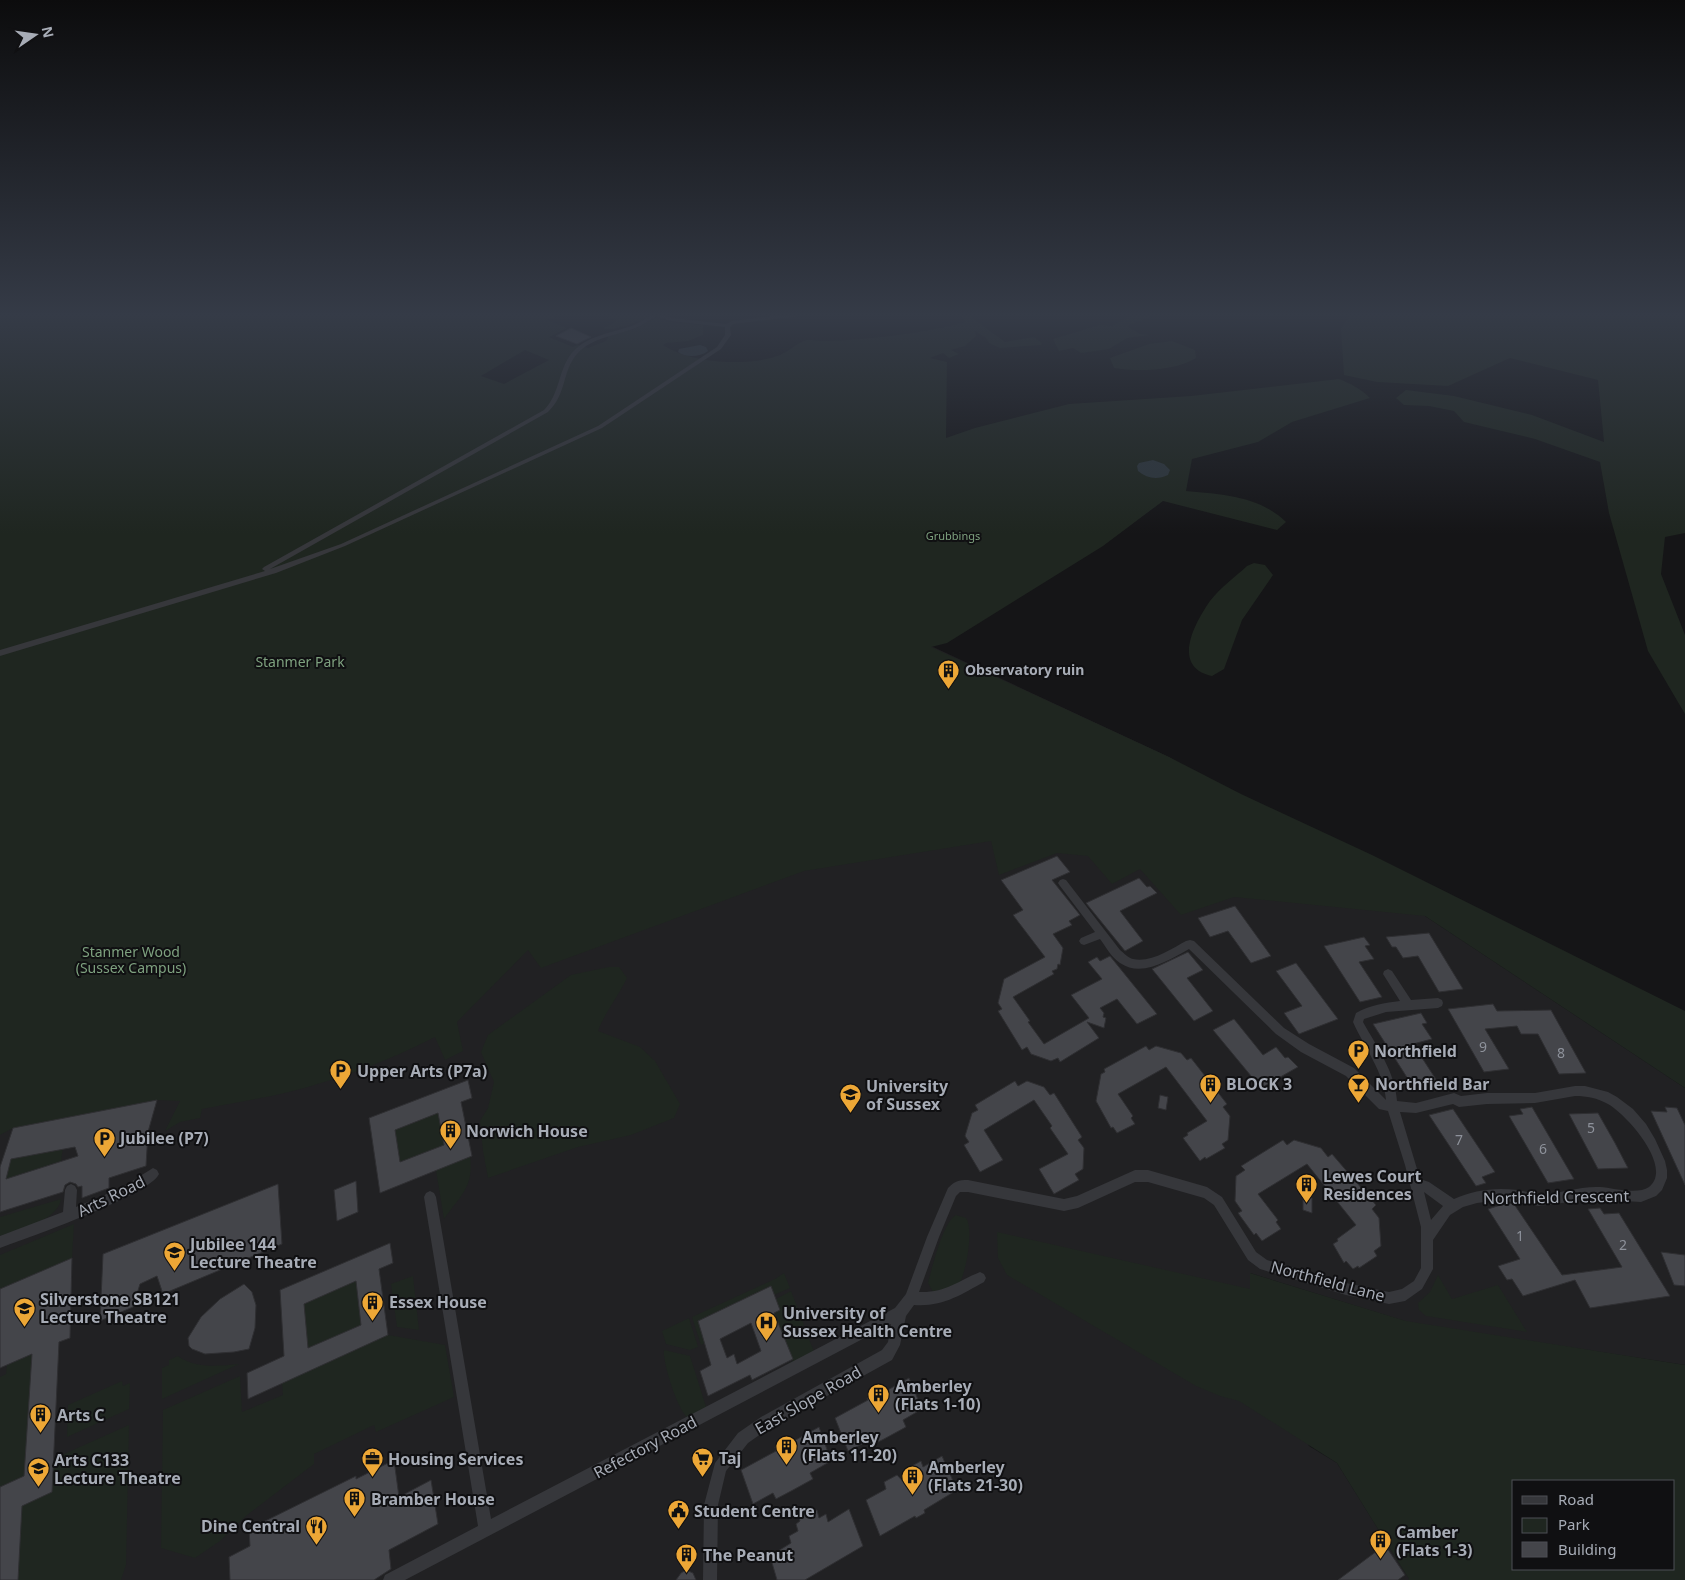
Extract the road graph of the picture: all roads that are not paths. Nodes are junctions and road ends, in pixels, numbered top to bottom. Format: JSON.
{"nodes":[{"id":1,"x":561,"y":387,"type":"edge"},
{"id":2,"x":661,"y":387,"type":"edge"},
{"id":3,"x":260,"y":573,"type":"junction"},
{"id":4,"x":0,"y":653,"type":"edge"},
{"id":5,"x":1063,"y":883,"type":"dead end"},
{"id":6,"x":1101,"y":934,"type":"junction"},
{"id":7,"x":1084,"y":942,"type":"dead end"},
{"id":8,"x":1388,"y":974,"type":"dead end"},
{"id":9,"x":1438,"y":1003,"type":"dead end"},
{"id":10,"x":1408,"y":1004,"type":"junction"},
{"id":11,"x":1392,"y":1106,"type":"junction"},
{"id":12,"x":153,"y":1174,"type":"dead end"},
{"id":13,"x":1416,"y":1184,"type":"junction"},
{"id":14,"x":71,"y":1190,"type":"dead end"},
{"id":15,"x":430,"y":1197,"type":"dead end"},
{"id":16,"x":1452,"y":1206,"type":"junction"},
{"id":17,"x":69,"y":1216,"type":"junction"},
{"id":18,"x":1428,"y":1237,"type":"junction"},
{"id":19,"x":0,"y":1242,"type":"edge"},
{"id":20,"x":980,"y":1278,"type":"dead end"},
{"id":21,"x":911,"y":1298,"type":"junction"},
{"id":22,"x":900,"y":1313,"type":"junction"},
{"id":23,"x":486,"y":1530,"type":"junction"},
{"id":24,"x":390,"y":1580,"type":"edge"},
{"id":25,"x":710,"y":1580,"type":"edge"}],
"edges":[{"from":1,"to":3,"type":"street"},
{"from":2,"to":3,"type":"street"},
{"from":3,"to":4,"type":"street"},
{"from":5,"to":6,"type":"street"},
{"from":6,"to":7,"type":"street"},
{"from":6,"to":11,"type":"street"},
{"from":8,"to":10,"type":"street"},
{"from":9,"to":10,"type":"street"},
{"from":10,"to":11,"type":"street"},
{"from":11,"to":13,"type":"street","name":"Northfield Lane"},
{"from":11,"to":16,"type":"street","name":"Northfield Crescent"},
{"from":12,"to":17,"type":"street","name":"Arts Road"},
{"from":13,"to":16,"type":"street"},
{"from":13,"to":18,"type":"street","name":"Northfield Lane"},
{"from":14,"to":17,"type":"street","name":"Arts Road"},
{"from":15,"to":23,"type":"street"},
{"from":16,"to":18,"type":"street"},
{"from":17,"to":19,"type":"street","name":"Arts Road"},
{"from":18,"to":21,"type":"street","name":"Northfield Lane"},
{"from":20,"to":21,"type":"street"},
{"from":21,"to":22,"type":"street"},
{"from":22,"to":23,"type":"street","name":"Refectory Road"},
{"from":22,"to":25,"type":"street","name":"East Slope Road"},
{"from":23,"to":24,"type":"street","name":"Refectory Road"}]}
